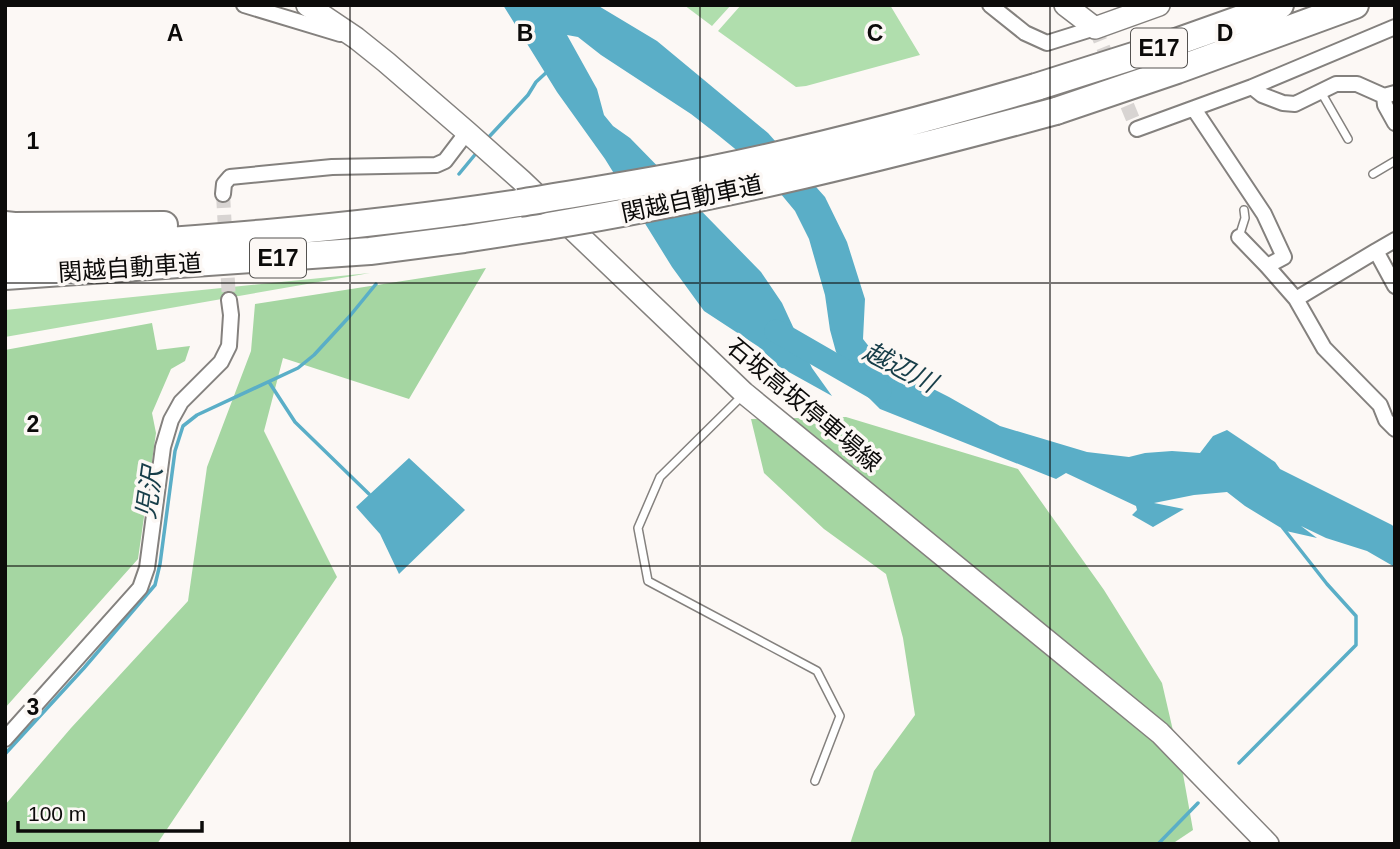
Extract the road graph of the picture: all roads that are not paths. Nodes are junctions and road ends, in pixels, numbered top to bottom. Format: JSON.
{"nodes":[{"id":1,"x":244,"y":5,"type":"edge"},
{"id":2,"x":307,"y":5,"type":"edge"},
{"id":3,"x":989,"y":5,"type":"edge"},
{"id":4,"x":1065,"y":5,"type":"edge"},
{"id":5,"x":1159,"y":5,"type":"edge"},
{"id":6,"x":1280,"y":5,"type":"edge"},
{"id":7,"x":1355,"y":5,"type":"edge"},
{"id":8,"x":1395,"y":27,"type":"edge"},
{"id":9,"x":1095,"y":28,"type":"junction"},
{"id":10,"x":356,"y":38,"type":"junction"},
{"id":11,"x":1252,"y":87,"type":"junction"},
{"id":12,"x":1320,"y":91,"type":"junction"},
{"id":13,"x":1389,"y":95,"type":"edge"},
{"id":14,"x":1194,"y":109,"type":"junction"},
{"id":15,"x":1395,"y":123,"type":"edge"},
{"id":16,"x":1137,"y":129,"type":"dead end"},
{"id":17,"x":1348,"y":139,"type":"dead end"},
{"id":18,"x":477,"y":141,"type":"junction"},
{"id":19,"x":1395,"y":160,"type":"edge"},
{"id":20,"x":1373,"y":174,"type":"dead end"},
{"id":21,"x":223,"y":194,"type":"dead end"},
{"id":22,"x":490,"y":207,"type":"junction"},
{"id":23,"x":1244,"y":210,"type":"dead end"},
{"id":24,"x":5,"y":225,"type":"edge"},
{"id":25,"x":1239,"y":237,"type":"joint"},
{"id":26,"x":1395,"y":240,"type":"edge"},
{"id":27,"x":5,"y":251,"type":"edge"},
{"id":28,"x":370,"y":251,"type":"junction"},
{"id":29,"x":1376,"y":251,"type":"junction"},
{"id":30,"x":1267,"y":266,"type":"junction"},
{"id":31,"x":5,"y":276,"type":"edge"},
{"id":32,"x":1395,"y":286,"type":"edge"},
{"id":33,"x":5,"y":294,"type":"edge"},
{"id":34,"x":1296,"y":299,"type":"junction"},
{"id":35,"x":229,"y":300,"type":"tunnel mouth"},
{"id":36,"x":744,"y":393,"type":"junction"},
{"id":37,"x":1395,"y":429,"type":"edge"},
{"id":38,"x":5,"y":739,"type":"edge"},
{"id":39,"x":1199,"y":773,"type":"junction"},
{"id":40,"x":815,"y":782,"type":"dead end"},
{"id":41,"x":1255,"y":844,"type":"edge"},
{"id":42,"x":1268,"y":844,"type":"edge"}],
"edges":[{"from":1,"to":10,"type":"street"},
{"from":2,"to":10,"type":"main road","name":"石坂高坂停車場線"},
{"from":3,"to":9,"type":"street"},
{"from":4,"to":9,"type":"main road"},
{"from":5,"to":9,"type":"main road"},
{"from":6,"to":22,"type":"highway","name":"関越自動車道","number":"E17","bridge":true},
{"from":7,"to":28,"type":"highway","name":"関越自動車道","number":"E17","bridge":true},
{"from":8,"to":11,"type":"street"},
{"from":10,"to":18,"type":"main road","name":"石坂高坂停車場線"},
{"from":11,"to":12,"type":"street"},
{"from":11,"to":14,"type":"street"},
{"from":12,"to":13,"type":"street"},
{"from":12,"to":17,"type":"lane"},
{"from":13,"to":15,"type":"street"},
{"from":14,"to":16,"type":"street"},
{"from":14,"to":30,"type":"street"},
{"from":18,"to":21,"type":"street"},
{"from":18,"to":36,"type":"main road","name":"石坂高坂停車場線"},
{"from":19,"to":20,"type":"lane"},
{"from":22,"to":24,"type":"highway"},
{"from":22,"to":27,"type":"highway","name":"関越自動車道","number":"E17"},
{"from":23,"to":25,"type":"lane"},
{"from":25,"to":30,"type":"street"},
{"from":26,"to":29,"type":"street"},
{"from":28,"to":31,"type":"highway","name":"関越自動車道","number":"E17"},
{"from":28,"to":33,"type":"highway"},
{"from":29,"to":32,"type":"street"},
{"from":29,"to":34,"type":"street"},
{"from":30,"to":34,"type":"street"},
{"from":34,"to":37,"type":"street"},
{"from":35,"to":38,"type":"street"},
{"from":36,"to":39,"type":"main road","name":"石坂高坂停車場線"},
{"from":36,"to":40,"type":"lane"},
{"from":39,"to":41,"type":"street"},
{"from":39,"to":42,"type":"main road","name":"石坂高坂停車場線"}]}
